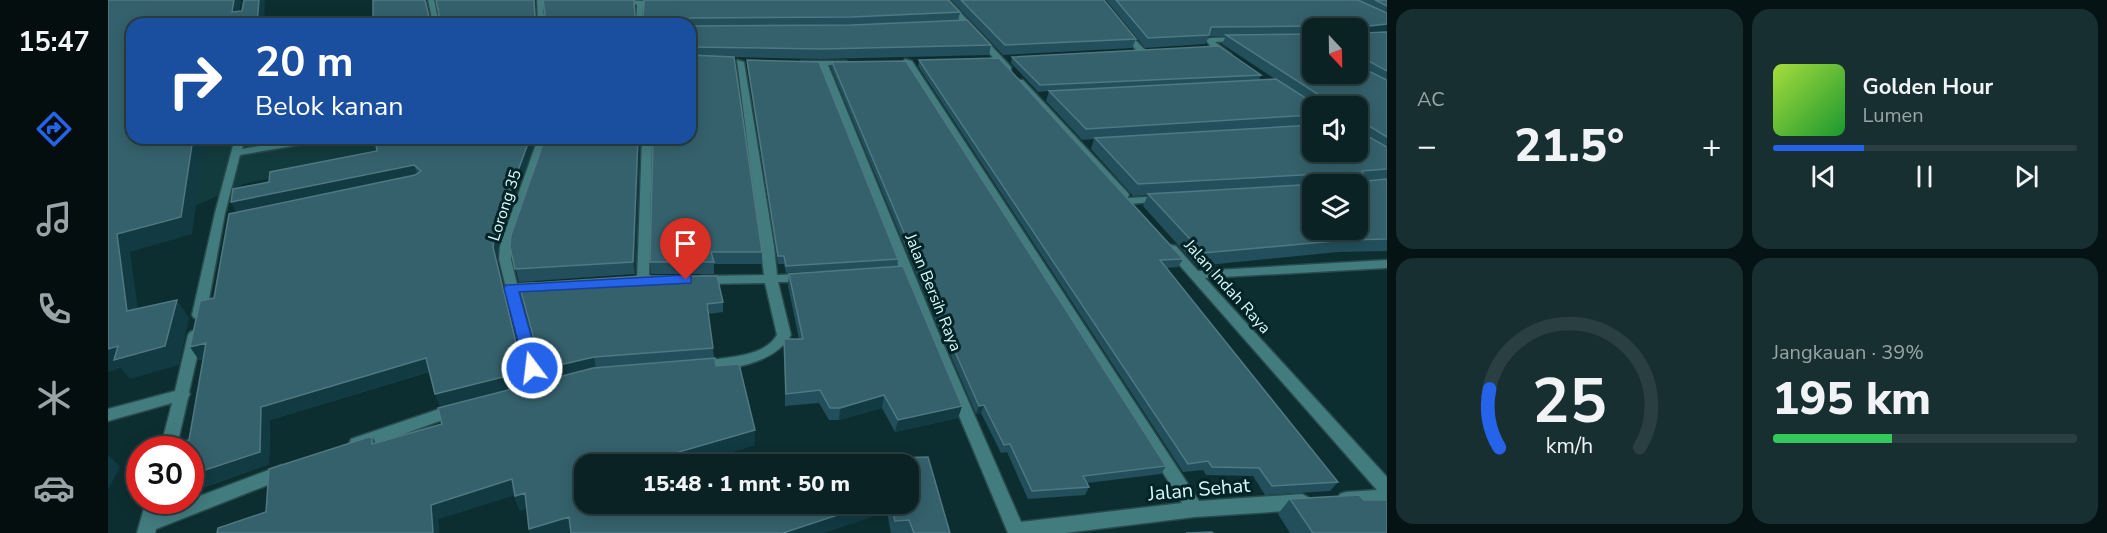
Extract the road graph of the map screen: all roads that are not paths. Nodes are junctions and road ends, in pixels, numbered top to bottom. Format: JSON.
{"nodes":[{"id":1,"x":431,"y":0,"type":"edge"},
{"id":2,"x":540,"y":0,"type":"edge"},
{"id":3,"x":632,"y":0,"type":"edge"},
{"id":4,"x":942,"y":1,"type":"edge"},
{"id":5,"x":672,"y":3,"type":"edge"},
{"id":6,"x":640,"y":4,"type":"junction"},
{"id":7,"x":435,"y":18,"type":"edge"},
{"id":8,"x":541,"y":18,"type":"edge"},
{"id":9,"x":639,"y":18,"type":"edge"},
{"id":10,"x":1121,"y":26,"type":"edge"},
{"id":11,"x":1253,"y":39,"type":"edge"},
{"id":12,"x":1216,"y":48,"type":"junction"},
{"id":13,"x":1206,"y":49,"type":"edge"},
{"id":14,"x":1142,"y":52,"type":"junction"},
{"id":15,"x":1152,"y":52,"type":"edge"},
{"id":16,"x":1130,"y":53,"type":"edge"},
{"id":17,"x":908,"y":61,"type":"edge"},
{"id":18,"x":1235,"y":61,"type":"edge"},
{"id":19,"x":752,"y":62,"type":"edge"},
{"id":20,"x":800,"y":63,"type":"edge"},
{"id":21,"x":824,"y":63,"type":"junction"},
{"id":22,"x":855,"y":63,"type":"edge"},
{"id":23,"x":239,"y":144,"type":"edge"},
{"id":24,"x":288,"y":144,"type":"edge"},
{"id":25,"x":541,"y":144,"type":"edge"},
{"id":26,"x":647,"y":144,"type":"edge"},
{"id":27,"x":238,"y":153,"type":"junction"},
{"id":28,"x":1175,"y":198,"type":"edge"},
{"id":29,"x":1166,"y":242,"type":"edge"},
{"id":30,"x":1387,"y":264,"type":"edge"},
{"id":31,"x":1196,"y":275,"type":"junction"},
{"id":32,"x":816,"y":277,"type":"edge"},
{"id":33,"x":643,"y":280,"type":"edge"},
{"id":34,"x":690,"y":280,"type":"edge"},
{"id":35,"x":771,"y":280,"type":"junction"},
{"id":36,"x":544,"y":286,"type":"edge"},
{"id":37,"x":511,"y":288,"type":"junction"},
{"id":38,"x":689,"y":368,"type":"edge"},
{"id":39,"x":557,"y":383,"type":"edge"},
{"id":40,"x":183,"y":394,"type":"junction"},
{"id":41,"x":468,"y":406,"type":"edge"},
{"id":42,"x":108,"y":415,"type":"edge"},
{"id":43,"x":172,"y":436,"type":"edge"},
{"id":44,"x":345,"y":448,"type":"edge"},
{"id":45,"x":301,"y":465,"type":"edge"},
{"id":46,"x":1387,"y":489,"type":"edge"},
{"id":47,"x":1387,"y":496,"type":"edge"},
{"id":48,"x":1195,"y":509,"type":"junction"},
{"id":49,"x":151,"y":514,"type":"edge"},
{"id":50,"x":147,"y":529,"type":"edge"},
{"id":51,"x":1016,"y":532,"type":"edge"}],
"edges":[{"from":1,"to":7,"type":"street"},
{"from":2,"to":8,"type":"street"},
{"from":3,"to":6,"type":"street"},
{"from":4,"to":28,"type":"street"},
{"from":5,"to":6,"type":"street"},
{"from":6,"to":9,"type":"street"},
{"from":10,"to":14,"type":"street"},
{"from":11,"to":12,"type":"street"},
{"from":12,"to":13,"type":"street"},
{"from":12,"to":18,"type":"street"},
{"from":14,"to":15,"type":"street"},
{"from":14,"to":16,"type":"street"},
{"from":17,"to":48,"type":"street"},
{"from":19,"to":35,"type":"street"},
{"from":20,"to":21,"type":"street"},
{"from":21,"to":22,"type":"street"},
{"from":21,"to":51,"type":"street","name":"Jalan Bersih Raya"},
{"from":23,"to":27,"type":"street"},
{"from":24,"to":27,"type":"street"},
{"from":25,"to":37,"type":"street","name":"Lorong 35"},
{"from":26,"to":33,"type":"street"},
{"from":27,"to":40,"type":"street"},
{"from":29,"to":31,"type":"street","name":"Jalan Indah Raya"},
{"from":30,"to":31,"type":"street"},
{"from":31,"to":46,"type":"street","name":"Jalan Indah Raya"},
{"from":32,"to":35,"type":"street"},
{"from":34,"to":35,"type":"street"},
{"from":35,"to":38,"type":"street"},
{"from":36,"to":37,"type":"street"},
{"from":37,"to":39,"type":"street","name":"Lorong 35"},
{"from":40,"to":42,"type":"street"},
{"from":40,"to":43,"type":"street"},
{"from":41,"to":44,"type":"street"},
{"from":45,"to":50,"type":"street"},
{"from":47,"to":48,"type":"street","name":"Jalan Sehat"},
{"from":48,"to":51,"type":"street","name":"Jalan Sehat"},
{"from":49,"to":50,"type":"street"}]}
